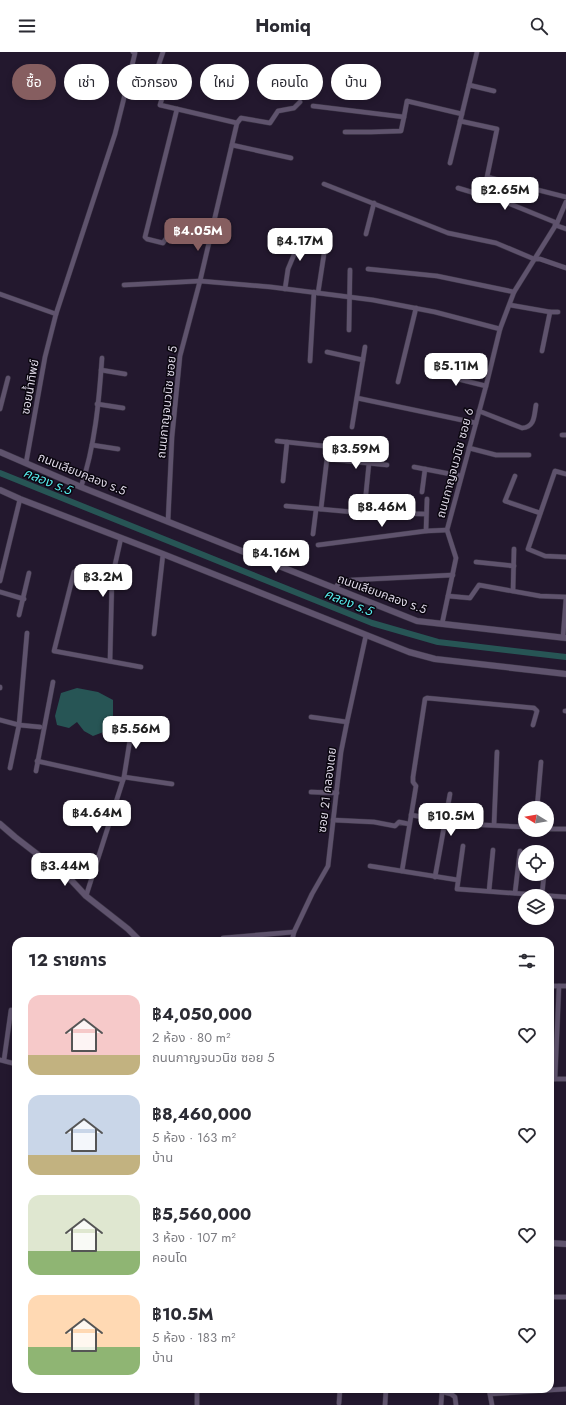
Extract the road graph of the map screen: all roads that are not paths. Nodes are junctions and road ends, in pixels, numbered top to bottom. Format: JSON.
{"nodes":[{"id":1,"x":133,"y":52,"type":"edge"},
{"id":2,"x":163,"y":52,"type":"edge"},
{"id":3,"x":477,"y":52,"type":"edge"},
{"id":4,"x":133,"y":64,"type":"edge"},
{"id":5,"x":159,"y":64,"type":"edge"},
{"id":6,"x":469,"y":85,"type":"junction"},
{"id":7,"x":494,"y":91,"type":"dead end"},
{"id":8,"x":124,"y":100,"type":"edge"},
{"id":9,"x":162,"y":100,"type":"edge"},
{"id":10,"x":300,"y":102,"type":"dead end"},
{"id":11,"x":313,"y":106,"type":"dead end"},
{"id":12,"x":177,"y":109,"type":"junction"},
{"id":13,"x":462,"y":114,"type":"junction"},
{"id":14,"x":404,"y":116,"type":"junction"},
{"id":15,"x":460,"y":120,"type":"junction"},
{"id":16,"x":237,"y":123,"type":"junction"},
{"id":17,"x":345,"y":132,"type":"dead end"},
{"id":18,"x":232,"y":145,"type":"junction"},
{"id":19,"x":291,"y":158,"type":"dead end"},
{"id":20,"x":450,"y":163,"type":"dead end"},
{"id":21,"x":324,"y":184,"type":"dead end"},
{"id":22,"x":458,"y":188,"type":"dead end"},
{"id":23,"x":566,"y":197,"type":"edge"},
{"id":24,"x":566,"y":202,"type":"edge"},
{"id":25,"x":374,"y":203,"type":"junction"},
{"id":26,"x":556,"y":224,"type":"junction"},
{"id":27,"x":566,"y":228,"type":"edge"},
{"id":28,"x":172,"y":230,"type":"dead end"},
{"id":29,"x":300,"y":232,"type":"dead end"},
{"id":30,"x":366,"y":234,"type":"dead end"},
{"id":31,"x":326,"y":241,"type":"dead end"},
{"id":32,"x":534,"y":259,"type":"junction"},
{"id":33,"x":566,"y":268,"type":"edge"},
{"id":34,"x":368,"y":269,"type":"dead end"},
{"id":35,"x":350,"y":270,"type":"dead end"},
{"id":36,"x":200,"y":281,"type":"junction"},
{"id":37,"x":124,"y":285,"type":"dead end"},
{"id":38,"x":285,"y":289,"type":"junction"},
{"id":39,"x":514,"y":292,"type":"junction"},
{"id":40,"x":316,"y":293,"type":"junction"},
{"id":41,"x":0,"y":294,"type":"edge"},
{"id":42,"x":349,"y":297,"type":"junction"},
{"id":43,"x":510,"y":305,"type":"junction"},
{"id":44,"x":416,"y":308,"type":"junction"},
{"id":45,"x":550,"y":312,"type":"junction"},
{"id":46,"x":558,"y":312,"type":"dead end"},
{"id":47,"x":56,"y":314,"type":"junction"},
{"id":48,"x":500,"y":329,"type":"junction"},
{"id":49,"x":349,"y":330,"type":"dead end"},
{"id":50,"x":365,"y":347,"type":"dead end"},
{"id":51,"x":542,"y":351,"type":"dead end"},
{"id":52,"x":327,"y":352,"type":"dead end"},
{"id":53,"x":102,"y":358,"type":"dead end"},
{"id":54,"x":363,"y":360,"type":"junction"},
{"id":55,"x":310,"y":361,"type":"dead end"},
{"id":56,"x":102,"y":370,"type":"junction"},
{"id":57,"x":430,"y":372,"type":"dead end"},
{"id":58,"x":126,"y":374,"type":"dead end"},
{"id":59,"x":8,"y":378,"type":"dead end"},
{"id":60,"x":398,"y":382,"type":"dead end"},
{"id":61,"x":486,"y":386,"type":"junction"},
{"id":62,"x":357,"y":398,"type":"junction"},
{"id":63,"x":97,"y":404,"type":"junction"},
{"id":64,"x":536,"y":406,"type":"dead end"},
{"id":65,"x":123,"y":408,"type":"dead end"},
{"id":66,"x":0,"y":410,"type":"edge"},
{"id":67,"x":479,"y":412,"type":"junction"},
{"id":68,"x":476,"y":424,"type":"junction"},
{"id":69,"x":352,"y":427,"type":"dead end"},
{"id":70,"x":276,"y":441,"type":"dead end"},
{"id":71,"x":287,"y":442,"type":"junction"},
{"id":72,"x":92,"y":445,"type":"junction"},
{"id":73,"x":469,"y":448,"type":"junction"},
{"id":74,"x":118,"y":449,"type":"dead end"},
{"id":75,"x":0,"y":452,"type":"edge"},
{"id":76,"x":529,"y":455,"type":"dead end"},
{"id":77,"x":328,"y":458,"type":"junction"},
{"id":78,"x":26,"y":463,"type":"junction"},
{"id":79,"x":369,"y":463,"type":"junction"},
{"id":80,"x":386,"y":465,"type":"dead end"},
{"id":81,"x":414,"y":467,"type":"dead end"},
{"id":82,"x":425,"y":469,"type":"junction"},
{"id":83,"x":566,"y":474,"type":"edge"},
{"id":84,"x":462,"y":476,"type":"junction"},
{"id":85,"x":515,"y":476,"type":"dead end"},
{"id":86,"x":283,"y":480,"type":"dead end"},
{"id":87,"x":81,"y":487,"type":"junction"},
{"id":88,"x":0,"y":490,"type":"edge"},
{"id":89,"x":422,"y":492,"type":"dead end"},
{"id":90,"x":20,"y":499,"type":"junction"},
{"id":91,"x":427,"y":499,"type":"dead end"},
{"id":92,"x":286,"y":506,"type":"dead end"},
{"id":93,"x":318,"y":510,"type":"junction"},
{"id":94,"x":364,"y":513,"type":"junction"},
{"id":95,"x":540,"y":513,"type":"junction"},
{"id":96,"x":426,"y":514,"type":"junction"},
{"id":97,"x":168,"y":521,"type":"junction"},
{"id":98,"x":447,"y":530,"type":"junction"},
{"id":99,"x":426,"y":531,"type":"junction"},
{"id":100,"x":313,"y":534,"type":"dead end"},
{"id":101,"x":121,"y":538,"type":"junction"},
{"id":102,"x":318,"y":545,"type":"dead end"},
{"id":103,"x":514,"y":549,"type":"dead end"},
{"id":104,"x":163,"y":554,"type":"junction"},
{"id":105,"x":566,"y":557,"type":"edge"},
{"id":106,"x":476,"y":562,"type":"dead end"},
{"id":107,"x":514,"y":566,"type":"junction"},
{"id":108,"x":29,"y":573,"type":"dead end"},
{"id":109,"x":453,"y":574,"type":"junction"},
{"id":110,"x":112,"y":578,"type":"junction"},
{"id":111,"x":0,"y":581,"type":"edge"},
{"id":112,"x":335,"y":588,"type":"junction"},
{"id":113,"x":514,"y":591,"type":"junction"},
{"id":114,"x":0,"y":592,"type":"edge"},
{"id":115,"x":448,"y":596,"type":"junction"},
{"id":116,"x":566,"y":598,"type":"edge"},
{"id":117,"x":24,"y":599,"type":"junction"},
{"id":118,"x":19,"y":615,"type":"dead end"},
{"id":119,"x":442,"y":624,"type":"junction"},
{"id":120,"x":27,"y":633,"type":"dead end"},
{"id":121,"x":154,"y":634,"type":"dead end"},
{"id":122,"x":366,"y":635,"type":"junction"},
{"id":123,"x":564,"y":638,"type":"edge"},
{"id":124,"x":110,"y":661,"type":"junction"},
{"id":125,"x":141,"y":667,"type":"dead end"},
{"id":126,"x":566,"y":674,"type":"edge"},
{"id":127,"x":53,"y":682,"type":"dead end"},
{"id":128,"x":311,"y":717,"type":"dead end"},
{"id":129,"x":0,"y":720,"type":"edge"},
{"id":130,"x":133,"y":721,"type":"dead end"},
{"id":131,"x":347,"y":722,"type":"junction"},
{"id":132,"x":19,"y":725,"type":"junction"},
{"id":133,"x":533,"y":726,"type":"dead end"},
{"id":134,"x":40,"y":727,"type":"dead end"},
{"id":135,"x":498,"y":752,"type":"dead end"},
{"id":136,"x":38,"y":761,"type":"junction"},
{"id":137,"x":541,"y":762,"type":"dead end"},
{"id":138,"x":10,"y":768,"type":"dead end"},
{"id":139,"x":36,"y":771,"type":"dead end"},
{"id":140,"x":123,"y":778,"type":"junction"},
{"id":141,"x":172,"y":784,"type":"dead end"},
{"id":142,"x":310,"y":792,"type":"dead end"},
{"id":143,"x":337,"y":793,"type":"junction"},
{"id":144,"x":450,"y":794,"type":"dead end"},
{"id":145,"x":538,"y":801,"type":"edge"},
{"id":146,"x":411,"y":816,"type":"junction"},
{"id":147,"x":333,"y":820,"type":"junction"},
{"id":148,"x":445,"y":821,"type":"junction"},
{"id":149,"x":0,"y":824,"type":"edge"},
{"id":150,"x":409,"y":824,"type":"junction"},
{"id":151,"x":494,"y":825,"type":"junction"},
{"id":152,"x":518,"y":827,"type":"edge"},
{"id":153,"x":554,"y":828,"type":"edge"},
{"id":154,"x":566,"y":829,"type":"edge"},
{"id":155,"x":464,"y":846,"type":"dead end"},
{"id":156,"x":492,"y":850,"type":"dead end"},
{"id":157,"x":370,"y":866,"type":"dead end"},
{"id":158,"x":518,"y":868,"type":"edge"},
{"id":159,"x":402,"y":871,"type":"junction"},
{"id":160,"x":435,"y":877,"type":"junction"},
{"id":161,"x":458,"y":880,"type":"junction"},
{"id":162,"x":489,"y":891,"type":"junction"},
{"id":163,"x":515,"y":893,"type":"junction"},
{"id":164,"x":518,"y":893,"type":"edge"},
{"id":165,"x":86,"y":896,"type":"junction"},
{"id":166,"x":554,"y":896,"type":"edge"},
{"id":167,"x":566,"y":897,"type":"edge"},
{"id":168,"x":294,"y":932,"type":"junction"},
{"id":169,"x":136,"y":937,"type":"edge"},
{"id":170,"x":235,"y":937,"type":"edge"},
{"id":171,"x":293,"y":937,"type":"edge"},
{"id":172,"x":554,"y":986,"type":"edge"},
{"id":173,"x":559,"y":986,"type":"junction"},
{"id":174,"x":566,"y":986,"type":"edge"},
{"id":175,"x":11,"y":1010,"type":"dead end"},
{"id":176,"x":554,"y":1052,"type":"edge"},
{"id":177,"x":2,"y":1060,"type":"edge"},
{"id":178,"x":12,"y":1063,"type":"edge"},
{"id":179,"x":554,"y":1079,"type":"edge"},
{"id":180,"x":566,"y":1079,"type":"edge"},
{"id":181,"x":554,"y":1243,"type":"edge"},
{"id":182,"x":566,"y":1244,"type":"edge"},
{"id":183,"x":554,"y":1297,"type":"edge"},
{"id":184,"x":566,"y":1297,"type":"edge"},
{"id":185,"x":566,"y":1388,"type":"edge"},
{"id":186,"x":554,"y":1389,"type":"edge"},
{"id":187,"x":197,"y":1393,"type":"edge"},
{"id":188,"x":340,"y":1393,"type":"edge"},
{"id":189,"x":386,"y":1393,"type":"edge"},
{"id":190,"x":442,"y":1393,"type":"edge"},
{"id":191,"x":449,"y":1393,"type":"edge"},
{"id":192,"x":490,"y":1393,"type":"edge"},
{"id":193,"x":339,"y":1403,"type":"dead end"},
{"id":194,"x":197,"y":1405,"type":"edge"},
{"id":195,"x":385,"y":1405,"type":"edge"},
{"id":196,"x":441,"y":1405,"type":"edge"},
{"id":197,"x":456,"y":1405,"type":"edge"},
{"id":198,"x":492,"y":1405,"type":"edge"}],
"edges":[{"from":1,"to":4,"type":"street","name":"ซอยน้ำทิพย์"},
{"from":2,"to":5,"type":"street"},
{"from":3,"to":6,"type":"street"},
{"from":6,"to":7,"type":"street"},
{"from":6,"to":13,"type":"street"},
{"from":8,"to":47,"type":"street","name":"ซอยน้ำทิพย์"},
{"from":9,"to":12,"type":"street"},
{"from":10,"to":16,"type":"street"},
{"from":11,"to":14,"type":"street"},
{"from":12,"to":16,"type":"street"},
{"from":12,"to":28,"type":"street"},
{"from":13,"to":14,"type":"street"},
{"from":13,"to":15,"type":"street"},
{"from":14,"to":17,"type":"street"},
{"from":15,"to":20,"type":"street"},
{"from":15,"to":23,"type":"street"},
{"from":16,"to":18,"type":"street","name":"ถนนกาญจนวนิช ซอย 5"},
{"from":18,"to":19,"type":"street"},
{"from":18,"to":36,"type":"street","name":"ถนนกาญจนวนิช ซอย 5"},
{"from":21,"to":25,"type":"street"},
{"from":22,"to":26,"type":"street"},
{"from":24,"to":26,"type":"street","name":"ถนนกาญจนวนิช ซอย 6"},
{"from":25,"to":30,"type":"street"},
{"from":25,"to":32,"type":"street"},
{"from":26,"to":27,"type":"street"},
{"from":26,"to":32,"type":"street","name":"ถนนกาญจนวนิช ซอย 6"},
{"from":29,"to":38,"type":"street"},
{"from":31,"to":40,"type":"street"},
{"from":32,"to":33,"type":"street"},
{"from":32,"to":39,"type":"street","name":"ถนนกาญจนวนิช ซอย 6"},
{"from":34,"to":39,"type":"street"},
{"from":35,"to":42,"type":"street"},
{"from":36,"to":37,"type":"street"},
{"from":36,"to":38,"type":"street"},
{"from":36,"to":97,"type":"street","name":"ถนนกาญจนวนิช ซอย 5"},
{"from":38,"to":40,"type":"street"},
{"from":39,"to":43,"type":"street","name":"ถนนกาญจนวนิช ซอย 6"},
{"from":40,"to":42,"type":"street"},
{"from":40,"to":55,"type":"street"},
{"from":41,"to":47,"type":"street"},
{"from":42,"to":44,"type":"street"},
{"from":42,"to":49,"type":"street"},
{"from":43,"to":45,"type":"street"},
{"from":43,"to":48,"type":"street","name":"ถนนกาญจนวนิช ซอย 6"},
{"from":44,"to":48,"type":"street"},
{"from":44,"to":60,"type":"street"},
{"from":45,"to":46,"type":"street"},
{"from":45,"to":51,"type":"street"},
{"from":47,"to":78,"type":"street","name":"ซอยน้ำทิพย์"},
{"from":48,"to":61,"type":"street","name":"ถนนกาญจนวนิช ซอย 6"},
{"from":50,"to":54,"type":"street"},
{"from":52,"to":54,"type":"street"},
{"from":53,"to":56,"type":"street"},
{"from":54,"to":62,"type":"street"},
{"from":56,"to":58,"type":"street"},
{"from":56,"to":63,"type":"street"},
{"from":57,"to":61,"type":"street"},
{"from":59,"to":66,"type":"street"},
{"from":61,"to":67,"type":"street","name":"ถนนกาญจนวนิช ซอย 6"},
{"from":62,"to":68,"type":"street"},
{"from":62,"to":69,"type":"street"},
{"from":63,"to":65,"type":"street"},
{"from":63,"to":72,"type":"street"},
{"from":64,"to":67,"type":"street"},
{"from":67,"to":68,"type":"street","name":"ถนนกาญจนวนิช ซอย 6"},
{"from":68,"to":73,"type":"street","name":"ถนนกาญจนวนิช ซอย 6"},
{"from":70,"to":71,"type":"street"},
{"from":71,"to":77,"type":"street"},
{"from":71,"to":86,"type":"street"},
{"from":72,"to":74,"type":"street"},
{"from":72,"to":87,"type":"street"},
{"from":73,"to":76,"type":"street"},
{"from":73,"to":84,"type":"street","name":"ถนนกาญจนวนิช ซอย 6"},
{"from":75,"to":78,"type":"street","name":"ถนนเลียบคลอง ร.5"},
{"from":77,"to":79,"type":"street"},
{"from":77,"to":93,"type":"street"},
{"from":78,"to":87,"type":"street","name":"ถนนเลียบคลอง ร.5"},
{"from":79,"to":80,"type":"street"},
{"from":79,"to":94,"type":"street"},
{"from":81,"to":82,"type":"street"},
{"from":82,"to":84,"type":"street"},
{"from":82,"to":89,"type":"street"},
{"from":83,"to":95,"type":"street"},
{"from":84,"to":98,"type":"street","name":"ถนนกาญจนวนิช ซอย 6"},
{"from":85,"to":95,"type":"street"},
{"from":87,"to":97,"type":"street","name":"ถนนเลียบคลอง ร.5"},
{"from":88,"to":90,"type":"street"},
{"from":90,"to":101,"type":"street"},
{"from":90,"to":111,"type":"street"},
{"from":91,"to":96,"type":"street"},
{"from":92,"to":93,"type":"street"},
{"from":93,"to":94,"type":"street"},
{"from":93,"to":100,"type":"street"},
{"from":94,"to":96,"type":"street"},
{"from":95,"to":105,"type":"street"},
{"from":96,"to":99,"type":"street"},
{"from":97,"to":112,"type":"street","name":"ถนนเลียบคลอง ร.5"},
{"from":98,"to":99,"type":"street"},
{"from":98,"to":109,"type":"street","name":"ถนนกาญจนวนิช ซอย 6"},
{"from":99,"to":102,"type":"street"},
{"from":101,"to":104,"type":"street"},
{"from":101,"to":110,"type":"street"},
{"from":103,"to":107,"type":"street"},
{"from":104,"to":121,"type":"street"},
{"from":104,"to":122,"type":"street"},
{"from":106,"to":107,"type":"street"},
{"from":107,"to":113,"type":"street"},
{"from":108,"to":117,"type":"street"},
{"from":109,"to":112,"type":"street"},
{"from":109,"to":115,"type":"street","name":"ถนนกาญจนวนิช ซอย 6"},
{"from":110,"to":124,"type":"street"},
{"from":110,"to":124,"type":"street"},
{"from":112,"to":119,"type":"street","name":"ถนนเลียบคลอง ร.5"},
{"from":113,"to":115,"type":"street"},
{"from":113,"to":116,"type":"street"},
{"from":114,"to":117,"type":"street"},
{"from":115,"to":119,"type":"street","name":"ถนนกาญจนวนิช ซอย 6"},
{"from":116,"to":123,"type":"street"},
{"from":117,"to":118,"type":"street"},
{"from":119,"to":123,"type":"street","name":"ถนนเลียบคลอง ร.5"},
{"from":120,"to":132,"type":"street"},
{"from":122,"to":126,"type":"street"},
{"from":122,"to":131,"type":"street","name":"ซอย 21 คลองเตย"},
{"from":124,"to":125,"type":"street"},
{"from":127,"to":136,"type":"street"},
{"from":128,"to":131,"type":"street"},
{"from":129,"to":132,"type":"street"},
{"from":130,"to":140,"type":"street"},
{"from":131,"to":143,"type":"street","name":"ซอย 21 คลองเตย"},
{"from":132,"to":134,"type":"street"},
{"from":132,"to":138,"type":"street"},
{"from":133,"to":146,"type":"street"},
{"from":135,"to":151,"type":"street"},
{"from":136,"to":139,"type":"street"},
{"from":136,"to":140,"type":"street"},
{"from":137,"to":145,"type":"street"},
{"from":140,"to":141,"type":"street"},
{"from":140,"to":165,"type":"street"},
{"from":142,"to":143,"type":"street"},
{"from":143,"to":147,"type":"street","name":"ซอย 21 คลองเตย"},
{"from":144,"to":148,"type":"street"},
{"from":146,"to":148,"type":"street"},
{"from":146,"to":150,"type":"street"},
{"from":147,"to":150,"type":"street"},
{"from":147,"to":168,"type":"street","name":"ซอย 21 คลองเตย"},
{"from":148,"to":151,"type":"street"},
{"from":148,"to":160,"type":"street"},
{"from":149,"to":165,"type":"street"},
{"from":150,"to":159,"type":"street"},
{"from":151,"to":152,"type":"street"},
{"from":153,"to":154,"type":"street"},
{"from":155,"to":161,"type":"street"},
{"from":156,"to":162,"type":"street"},
{"from":157,"to":159,"type":"street"},
{"from":158,"to":163,"type":"street"},
{"from":159,"to":160,"type":"street"},
{"from":160,"to":161,"type":"street"},
{"from":161,"to":162,"type":"street"},
{"from":162,"to":163,"type":"street"},
{"from":163,"to":164,"type":"street"},
{"from":165,"to":169,"type":"street"},
{"from":166,"to":167,"type":"street"},
{"from":168,"to":170,"type":"street"},
{"from":168,"to":171,"type":"street","name":"ซอย 21 คลองเตย"},
{"from":172,"to":173,"type":"street"},
{"from":173,"to":174,"type":"street"},
{"from":173,"to":176,"type":"street"},
{"from":175,"to":177,"type":"street"},
{"from":177,"to":178,"type":"street"},
{"from":179,"to":180,"type":"street"},
{"from":181,"to":182,"type":"street"},
{"from":183,"to":184,"type":"street"},
{"from":185,"to":186,"type":"street"},
{"from":187,"to":194,"type":"street"},
{"from":188,"to":193,"type":"street"},
{"from":189,"to":195,"type":"street"},
{"from":190,"to":196,"type":"street"},
{"from":191,"to":197,"type":"street"},
{"from":192,"to":198,"type":"street"}]}
